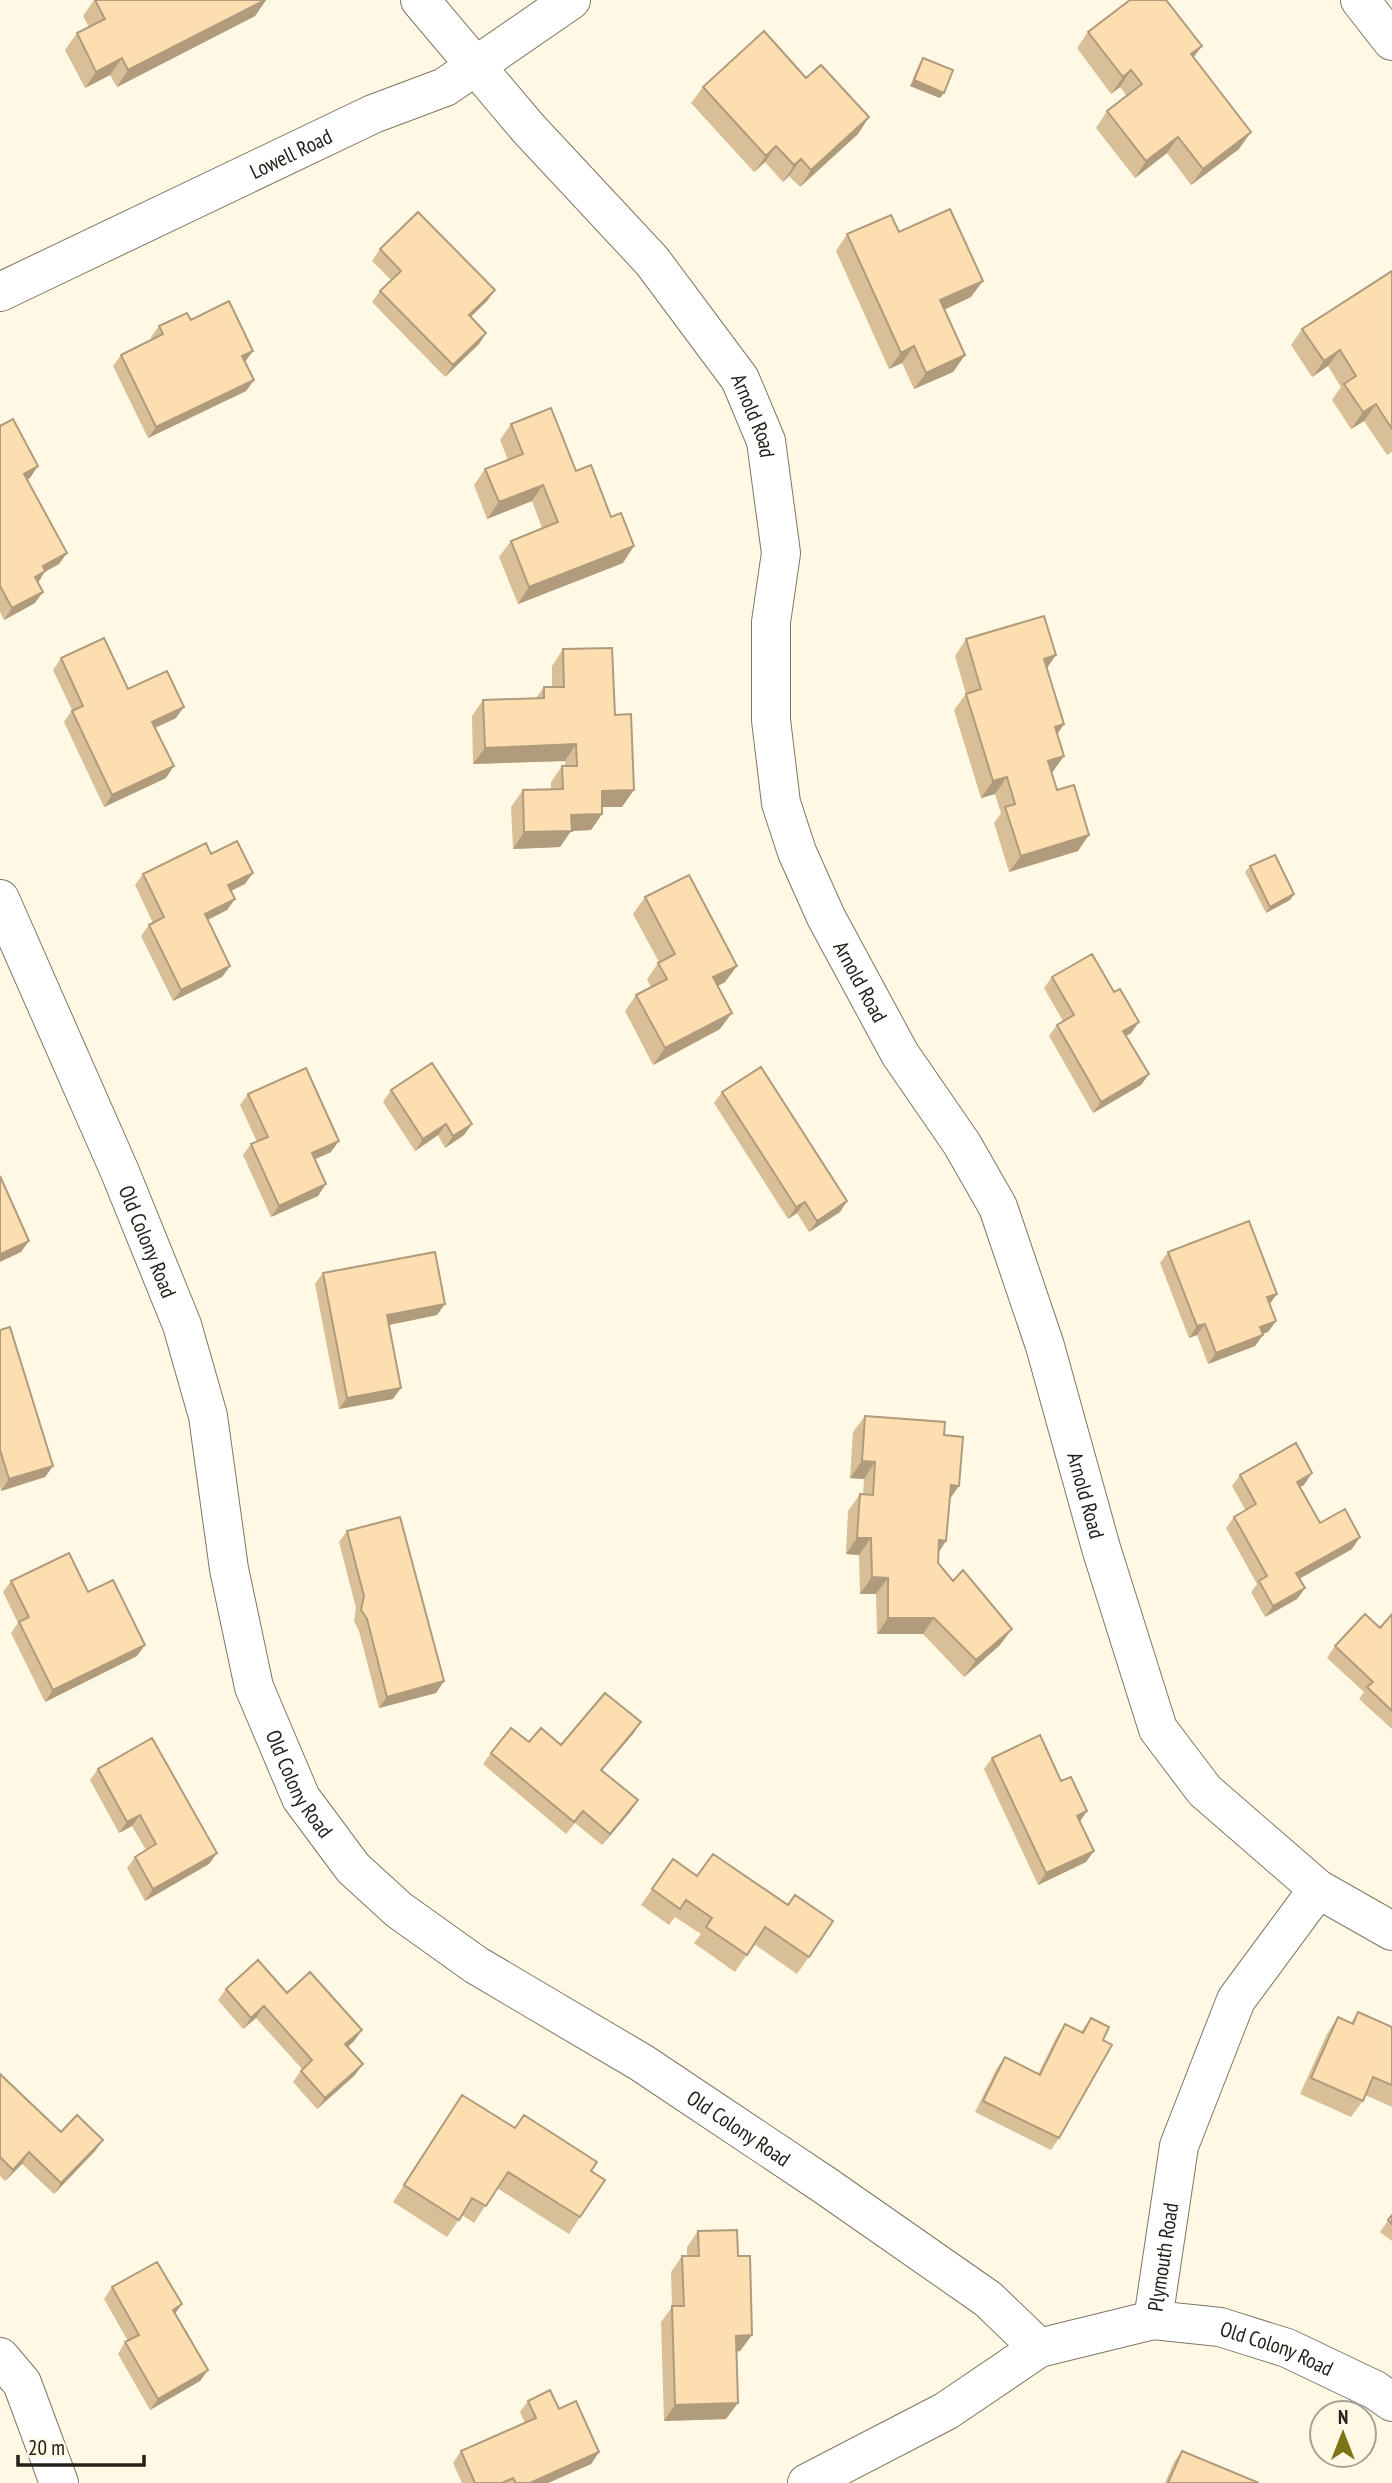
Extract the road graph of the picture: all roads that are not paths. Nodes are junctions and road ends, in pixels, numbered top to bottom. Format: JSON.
{"nodes":[{"id":1,"x":420,"y":0,"type":"edge"},
{"id":2,"x":571,"y":0,"type":"edge"},
{"id":3,"x":1360,"y":0,"type":"edge"},
{"id":4,"x":1392,"y":41,"type":"edge"},
{"id":5,"x":477,"y":66,"type":"junction"},
{"id":6,"x":0,"y":292,"type":"edge"},
{"id":7,"x":0,"y":900,"type":"edge"},
{"id":8,"x":1318,"y":1889,"type":"junction"},
{"id":9,"x":1392,"y":1931,"type":"edge"},
{"id":10,"x":1153,"y":2320,"type":"junction"},
{"id":11,"x":1039,"y":2348,"type":"junction"},
{"id":12,"x":0,"y":2357,"type":"edge"},
{"id":13,"x":1392,"y":2402,"type":"edge"},
{"id":14,"x":59,"y":2483,"type":"edge"},
{"id":15,"x":807,"y":2483,"type":"edge"}],
"edges":[{"from":1,"to":5,"type":"street","name":"Arnold Road"},
{"from":2,"to":5,"type":"street","name":"Lowell Road"},
{"from":3,"to":4,"type":"street"},
{"from":5,"to":6,"type":"street","name":"Lowell Road"},
{"from":5,"to":8,"type":"street","name":"Arnold Road"},
{"from":7,"to":11,"type":"street","name":"Old Colony Road"},
{"from":8,"to":9,"type":"street","name":"Arnold Road"},
{"from":8,"to":10,"type":"street","name":"Plymouth Road"},
{"from":10,"to":11,"type":"street","name":"Plymouth Road"},
{"from":10,"to":13,"type":"street","name":"Old Colony Road"},
{"from":11,"to":15,"type":"street","name":"Plymouth Road"},
{"from":12,"to":14,"type":"street"}]}
